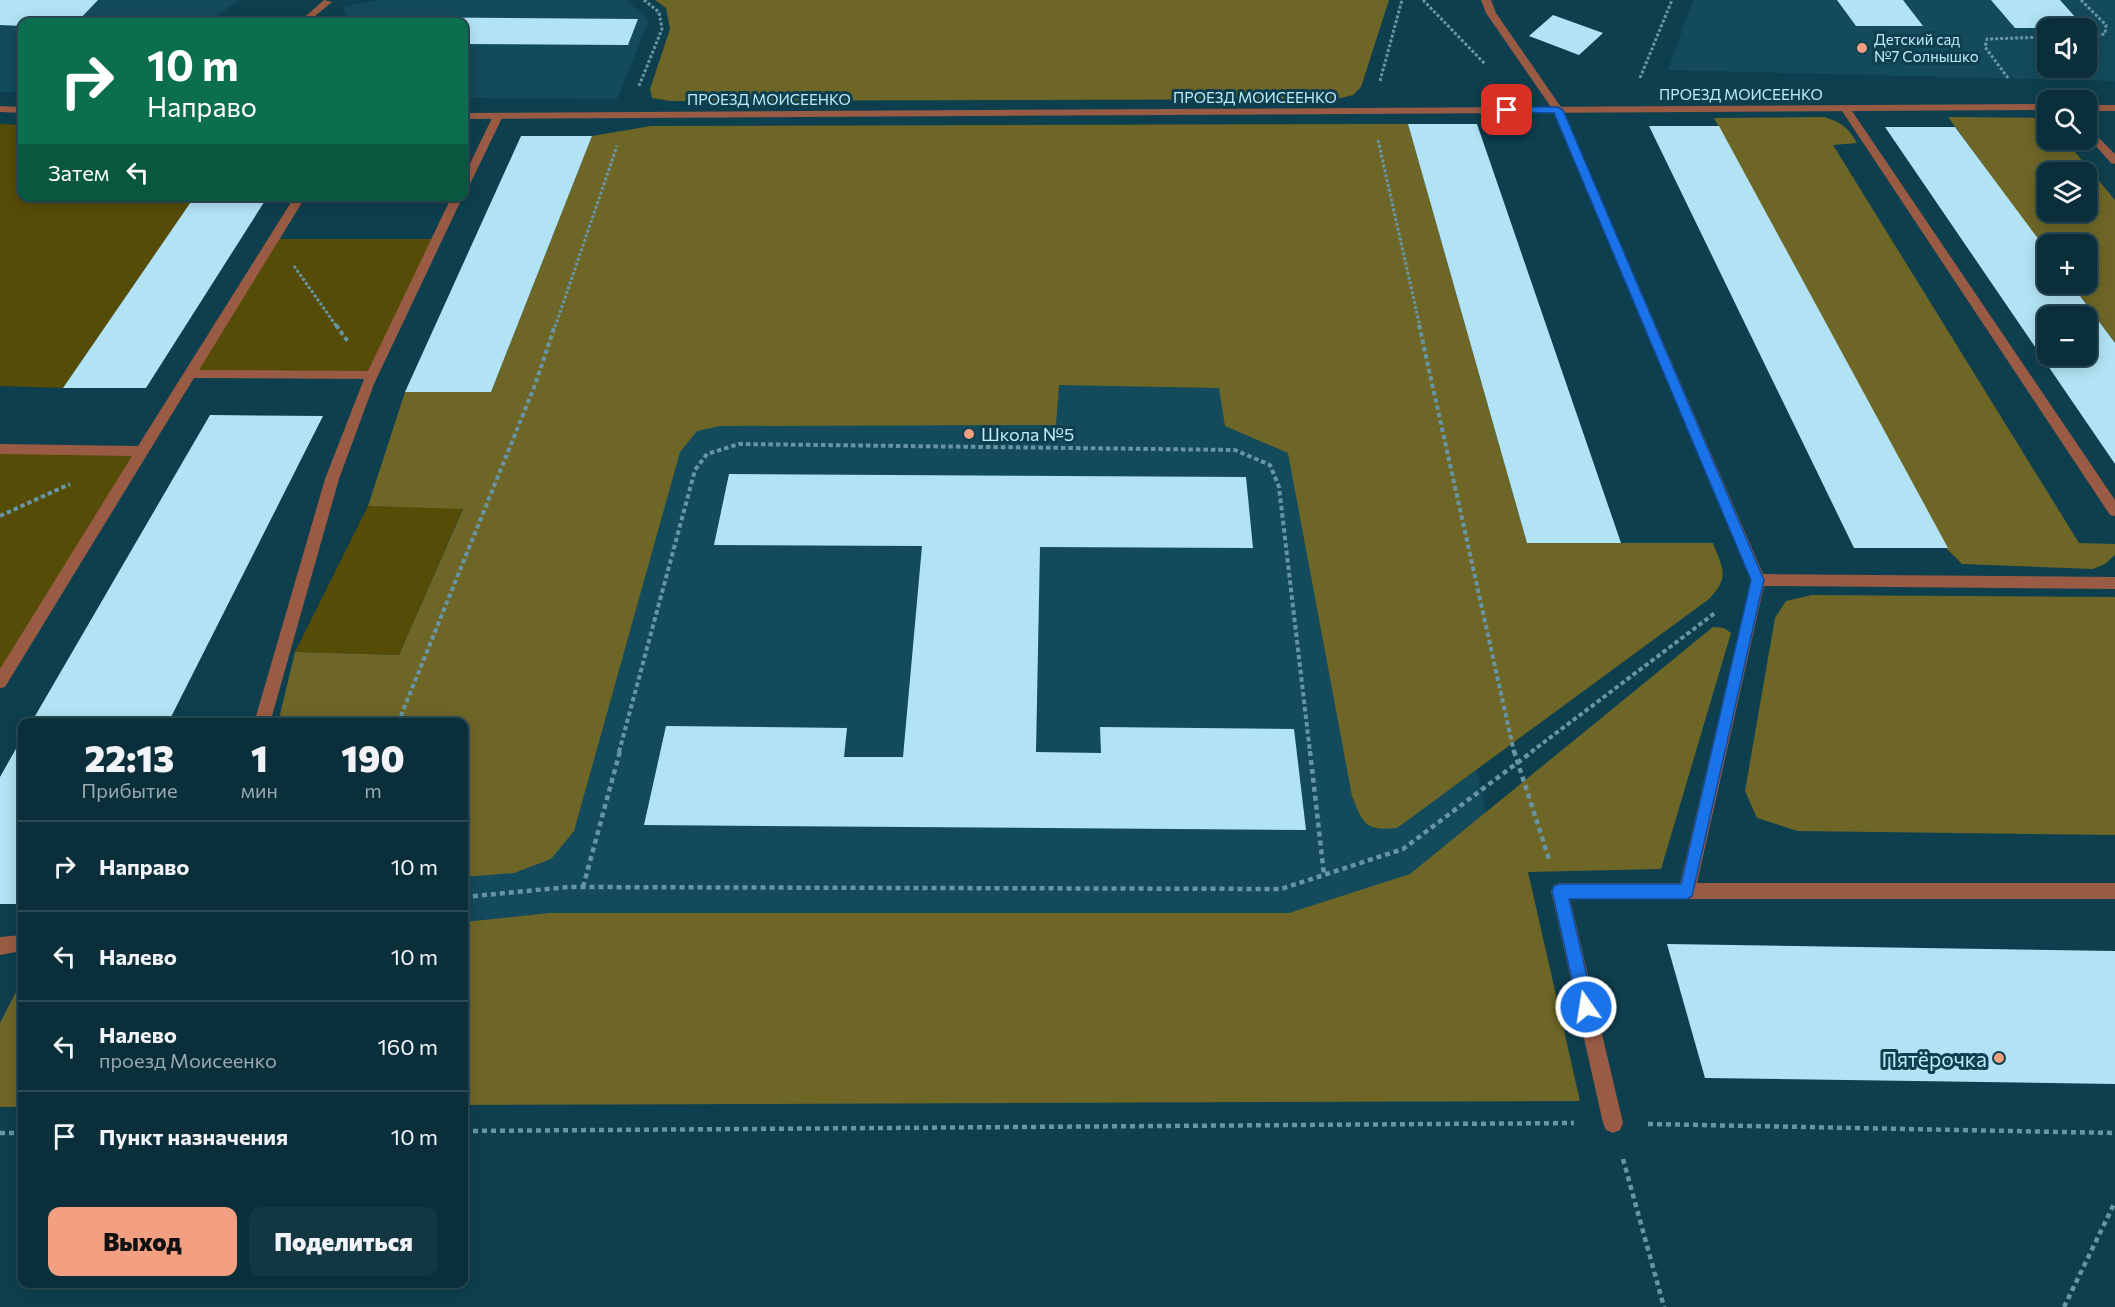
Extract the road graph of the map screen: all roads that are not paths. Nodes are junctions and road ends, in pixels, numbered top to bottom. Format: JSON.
{"nodes":[{"id":1,"x":1486,"y":0,"type":"edge"},
{"id":2,"x":332,"y":1,"type":"edge"},
{"id":3,"x":309,"y":18,"type":"edge"},
{"id":4,"x":2037,"y":107,"type":"edge"},
{"id":5,"x":1845,"y":108,"type":"junction"},
{"id":6,"x":2097,"y":108,"type":"edge"},
{"id":7,"x":2115,"y":108,"type":"edge"},
{"id":8,"x":0,"y":109,"type":"edge"},
{"id":9,"x":18,"y":110,"type":"edge"},
{"id":10,"x":1558,"y":110,"type":"junction"},
{"id":11,"x":468,"y":116,"type":"edge"},
{"id":12,"x":498,"y":116,"type":"junction"},
{"id":13,"x":2097,"y":141,"type":"edge"},
{"id":14,"x":2115,"y":161,"type":"edge"},
{"id":15,"x":468,"y":178,"type":"edge"},
{"id":16,"x":298,"y":201,"type":"edge"},
{"id":17,"x":456,"y":201,"type":"edge"},
{"id":18,"x":190,"y":374,"type":"junction"},
{"id":19,"x":372,"y":375,"type":"junction"},
{"id":20,"x":0,"y":449,"type":"edge"},
{"id":21,"x":142,"y":451,"type":"junction"},
{"id":22,"x":2115,"y":511,"type":"edge"},
{"id":23,"x":1758,"y":580,"type":"junction"},
{"id":24,"x":2115,"y":583,"type":"edge"},
{"id":25,"x":0,"y":682,"type":"edge"},
{"id":26,"x":263,"y":718,"type":"edge"},
{"id":27,"x":1687,"y":891,"type":"junction"},
{"id":28,"x":2115,"y":891,"type":"edge"},
{"id":29,"x":18,"y":944,"type":"edge"},
{"id":30,"x":0,"y":946,"type":"edge"},
{"id":31,"x":1613,"y":1123,"type":"road end"}],
"edges":[{"from":1,"to":10,"type":"street"},
{"from":2,"to":3,"type":"street"},
{"from":4,"to":5,"type":"street","name":"ПРОЕЗД МОИСЕЕНКО"},
{"from":5,"to":10,"type":"street","name":"ПРОЕЗД МОИСЕЕНКО"},
{"from":5,"to":22,"type":"street"},
{"from":6,"to":7,"type":"street"},
{"from":8,"to":9,"type":"street"},
{"from":10,"to":12,"type":"street","name":"ПРОЕЗД МОИСЕЕНКО"},
{"from":10,"to":23,"type":"street"},
{"from":11,"to":12,"type":"street","name":"ПРОЕЗД МОИСЕЕНКО"},
{"from":12,"to":15,"type":"street"},
{"from":13,"to":14,"type":"street"},
{"from":16,"to":18,"type":"street"},
{"from":17,"to":19,"type":"street"},
{"from":18,"to":19,"type":"street"},
{"from":18,"to":21,"type":"street"},
{"from":19,"to":26,"type":"street"},
{"from":20,"to":21,"type":"street"},
{"from":21,"to":25,"type":"street"},
{"from":23,"to":24,"type":"street"},
{"from":23,"to":27,"type":"street"},
{"from":27,"to":28,"type":"street"},
{"from":27,"to":31,"type":"street"},
{"from":29,"to":30,"type":"street"}]}
